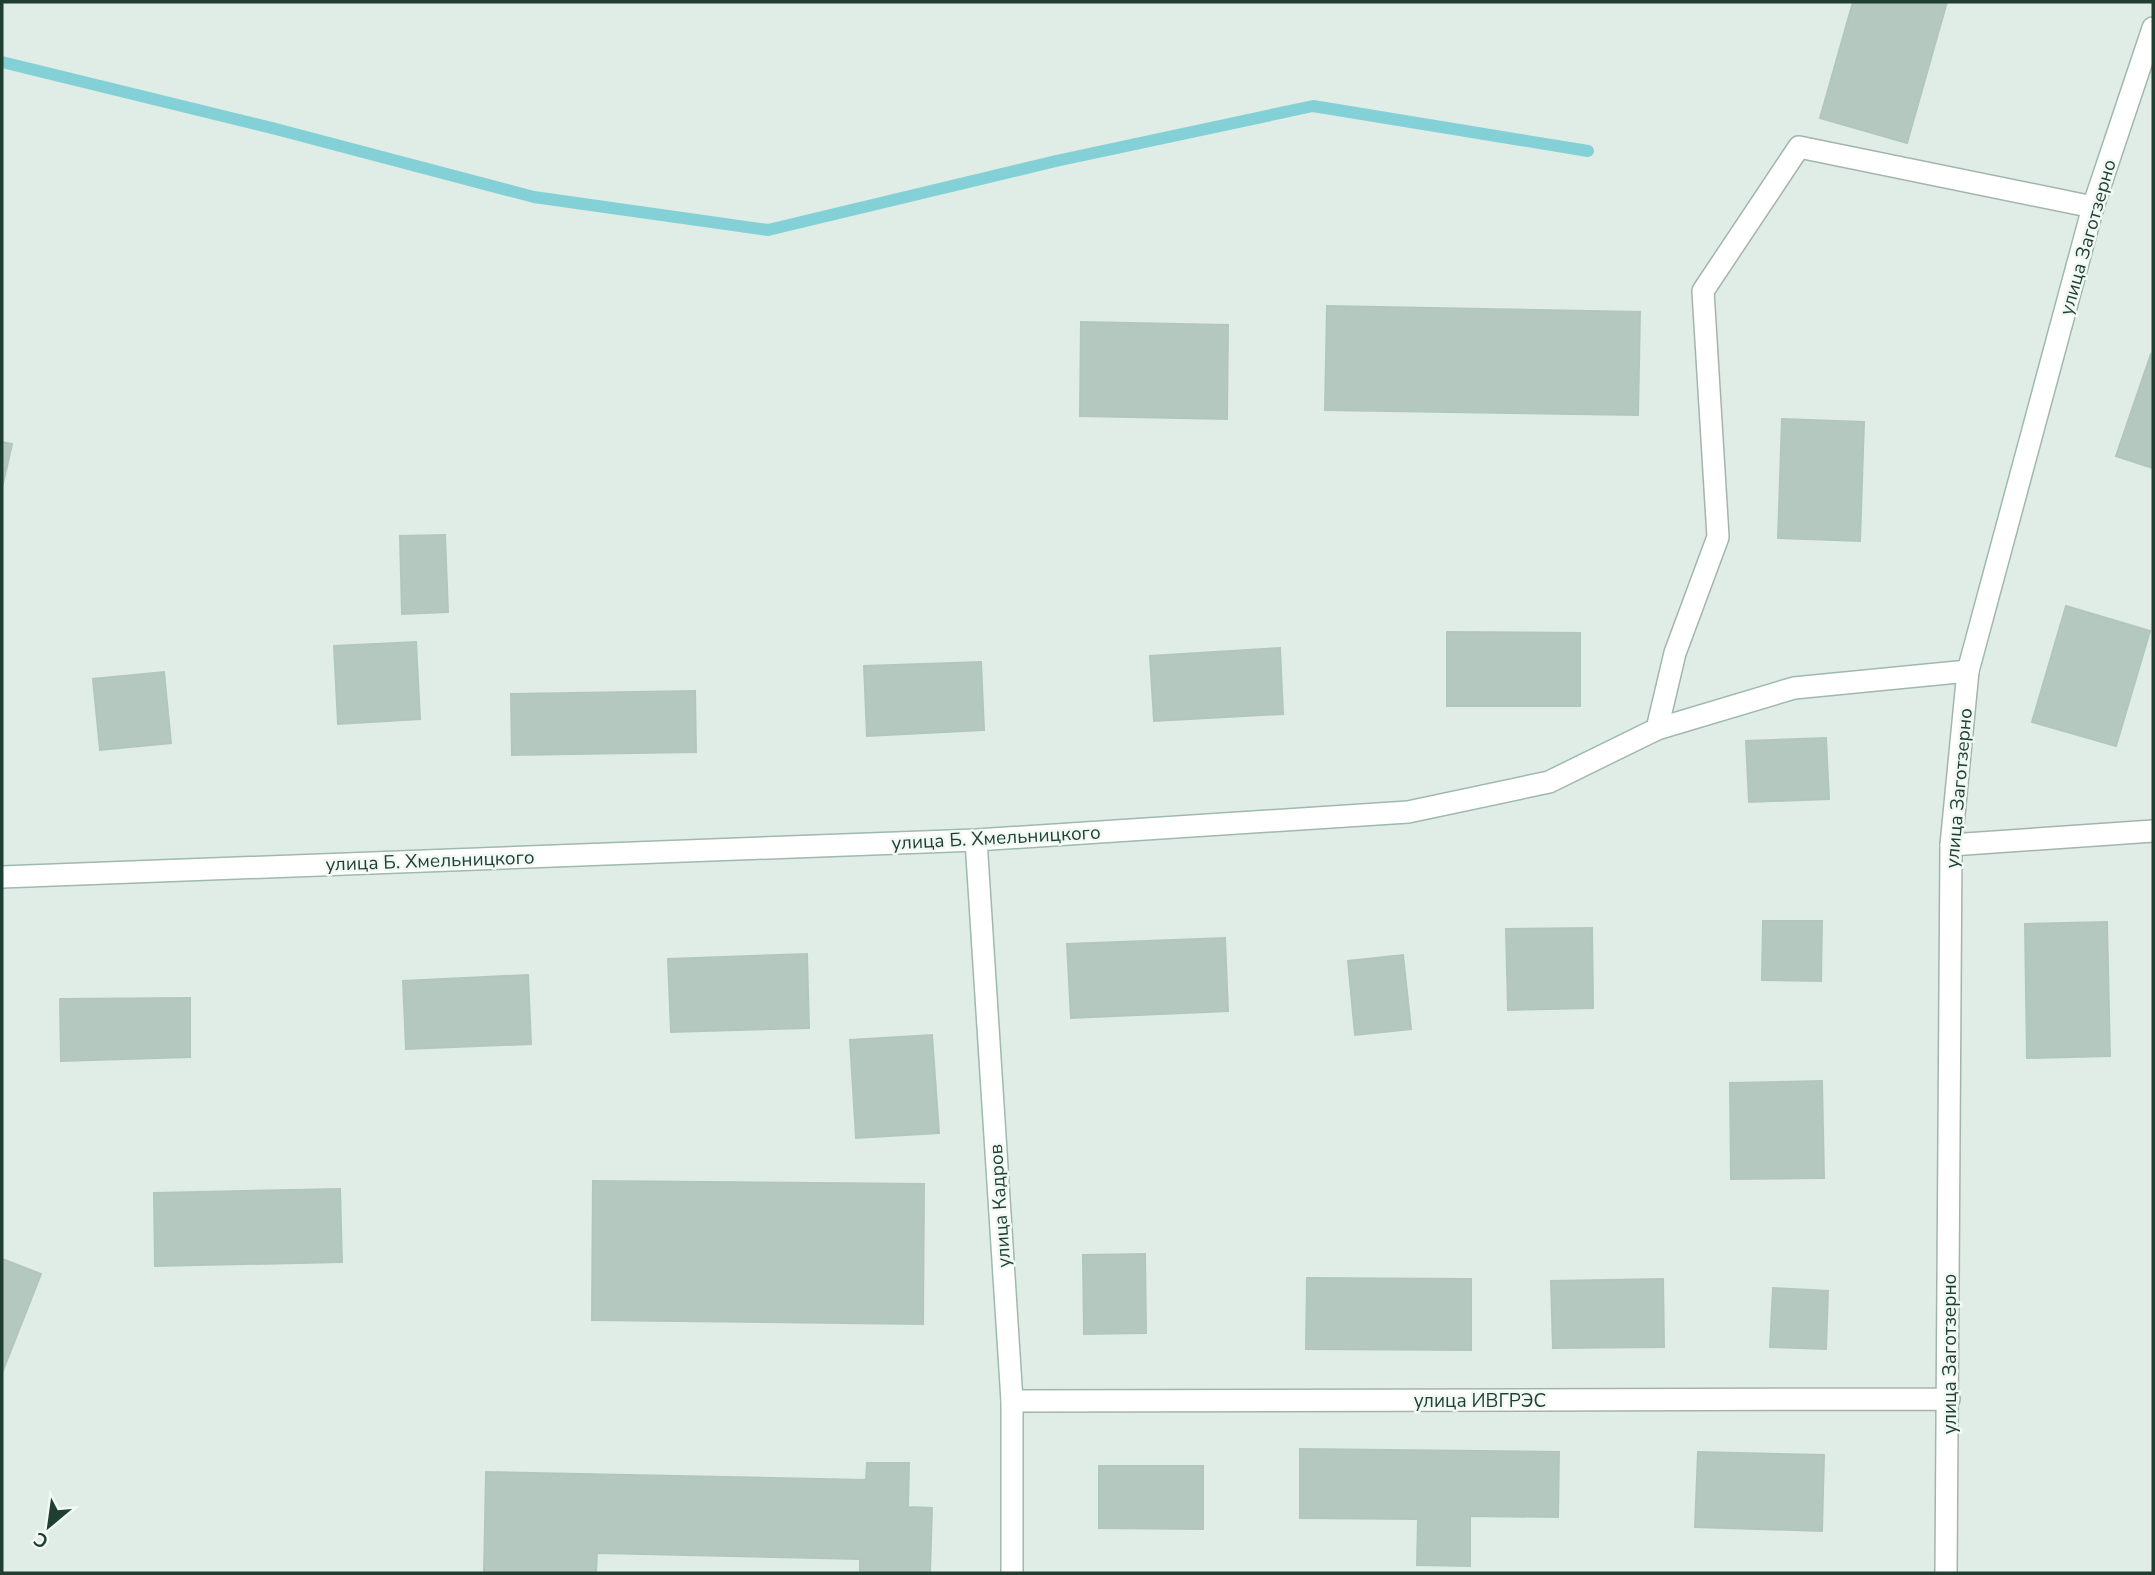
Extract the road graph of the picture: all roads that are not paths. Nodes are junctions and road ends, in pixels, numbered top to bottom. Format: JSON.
{"nodes":[{"id":1,"x":2153,"y":28,"type":"edge"},
{"id":2,"x":2093,"y":207,"type":"junction"},
{"id":3,"x":1968,"y":671,"type":"junction"},
{"id":4,"x":1657,"y":729,"type":"junction"},
{"id":5,"x":2153,"y":831,"type":"edge"},
{"id":6,"x":976,"y":840,"type":"junction"},
{"id":7,"x":1951,"y":845,"type":"junction"},
{"id":8,"x":2,"y":877,"type":"edge"},
{"id":9,"x":1949,"y":1399,"type":"junction"},
{"id":10,"x":1012,"y":1401,"type":"junction"},
{"id":11,"x":1012,"y":1573,"type":"edge"},
{"id":12,"x":1946,"y":1573,"type":"edge"}],
"edges":[{"from":1,"to":2,"type":"street","name":"улица Заготзерно"},
{"from":2,"to":3,"type":"street","name":"улица Заготзерно"},
{"from":2,"to":4,"type":"street"},
{"from":3,"to":4,"type":"street","name":"улица Б. Хмельницкого"},
{"from":3,"to":7,"type":"street","name":"улица Заготзерно"},
{"from":4,"to":6,"type":"street","name":"улица Б. Хмельницкого"},
{"from":5,"to":7,"type":"street"},
{"from":6,"to":8,"type":"street","name":"улица Б. Хмельницкого"},
{"from":6,"to":10,"type":"street","name":"улица Кадров"},
{"from":7,"to":9,"type":"street","name":"улица Заготзерно"},
{"from":9,"to":10,"type":"street","name":"улица ИВГРЭС"},
{"from":9,"to":12,"type":"street","name":"улица Заготзерно"},
{"from":10,"to":11,"type":"street","name":"улица Кадров"}]}
